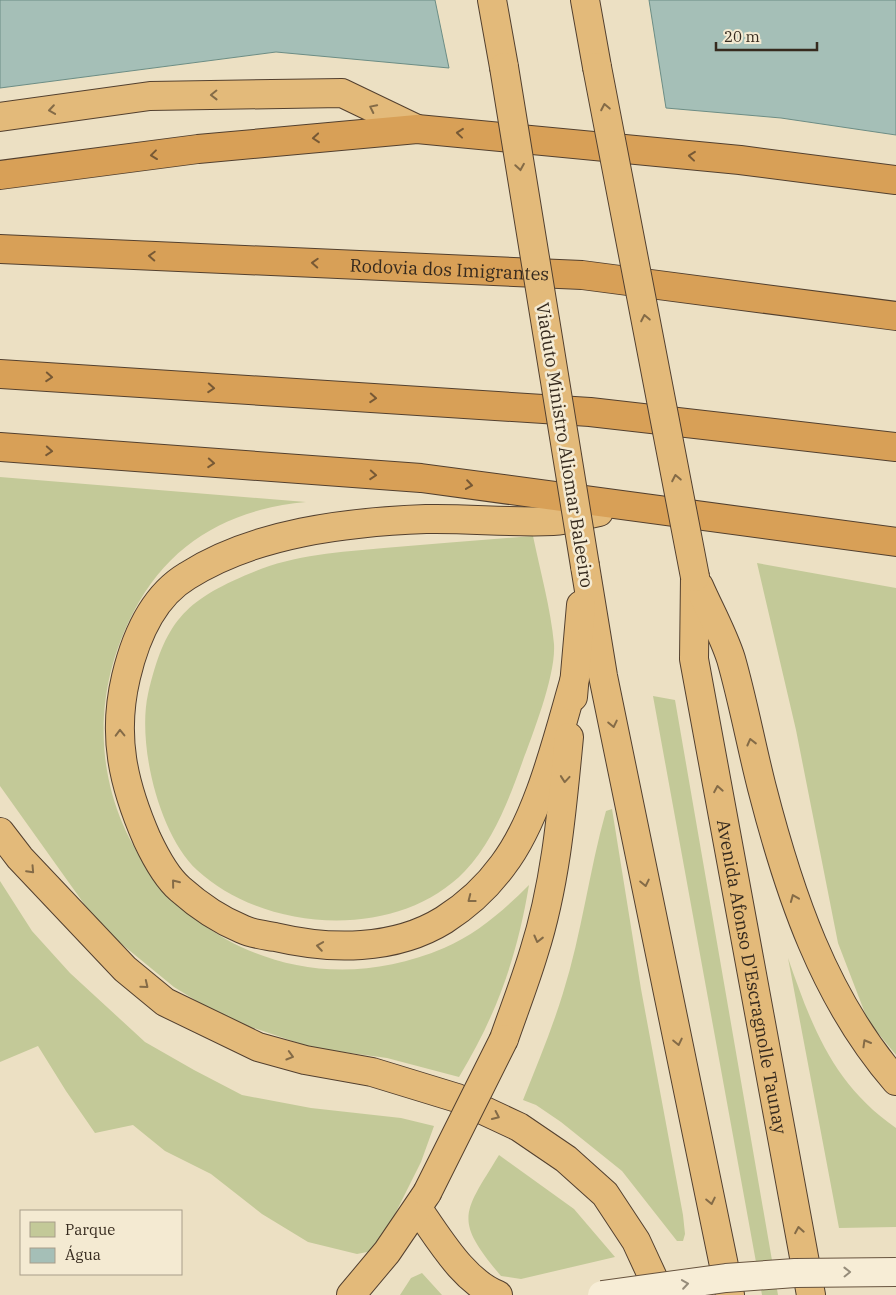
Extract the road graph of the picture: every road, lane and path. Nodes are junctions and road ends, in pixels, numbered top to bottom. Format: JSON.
{"nodes":[{"id":1,"x":492,"y":0,"type":"edge"},
{"id":2,"x":585,"y":0,"type":"edge"},
{"id":3,"x":0,"y":117,"type":"edge"},
{"id":4,"x":417,"y":129,"type":"junction"},
{"id":5,"x":0,"y":175,"type":"edge"},
{"id":6,"x":896,"y":180,"type":"edge"},
{"id":7,"x":0,"y":249,"type":"edge"},
{"id":8,"x":896,"y":316,"type":"edge"},
{"id":9,"x":0,"y":374,"type":"edge"},
{"id":10,"x":0,"y":447,"type":"edge"},
{"id":11,"x":896,"y":447,"type":"edge"},
{"id":12,"x":625,"y":506,"type":"junction"},
{"id":13,"x":896,"y":542,"type":"edge"},
{"id":14,"x":585,"y":566,"type":"junction"},
{"id":15,"x":695,"y":577,"type":"junction"},
{"id":16,"x":575,"y":678,"type":"junction"},
{"id":17,"x":0,"y":832,"type":"edge"},
{"id":18,"x":896,"y":1082,"type":"edge"},
{"id":19,"x":422,"y":1201,"type":"junction"},
{"id":20,"x":896,"y":1272,"type":"edge"},
{"id":21,"x":351,"y":1295,"type":"edge"},
{"id":22,"x":498,"y":1295,"type":"edge"},
{"id":23,"x":602,"y":1295,"type":"edge"},
{"id":24,"x":661,"y":1295,"type":"edge"},
{"id":25,"x":730,"y":1295,"type":"edge"},
{"id":26,"x":811,"y":1295,"type":"edge"}],
"edges":[{"from":1,"to":14,"type":"highway","name":"Viaduto Ministro Aliomar Baleeiro","one_way":true,"bridge":true},
{"from":15,"to":2,"type":"highway","one_way":true,"bridge":true},
{"from":4,"to":3,"type":"highway","one_way":true},
{"from":4,"to":5,"type":"highway","one_way":true},
{"from":6,"to":4,"type":"highway","one_way":true},
{"from":8,"to":7,"type":"highway","name":"Rodovia dos Imigrantes","one_way":true},
{"from":9,"to":11,"type":"highway","one_way":true},
{"from":10,"to":12,"type":"highway","one_way":true},
{"from":12,"to":13,"type":"highway"},
{"from":16,"to":12,"type":"highway","one_way":true},
{"from":14,"to":16,"type":"highway"},
{"from":14,"to":25,"type":"highway","name":"Viaduto Ministro Aliomar Baleeiro","one_way":true},
{"from":18,"to":15,"type":"highway","one_way":true},
{"from":26,"to":15,"type":"highway","name":"Avenida Afonso D'Escragnolle Taunay","one_way":true},
{"from":16,"to":19,"type":"highway","one_way":true,"bridge":true},
{"from":17,"to":24,"type":"highway","one_way":true},
{"from":19,"to":21,"type":"highway"},
{"from":19,"to":22,"type":"highway"},
{"from":23,"to":20,"type":"main road","one_way":true,"bridge":true}]}
